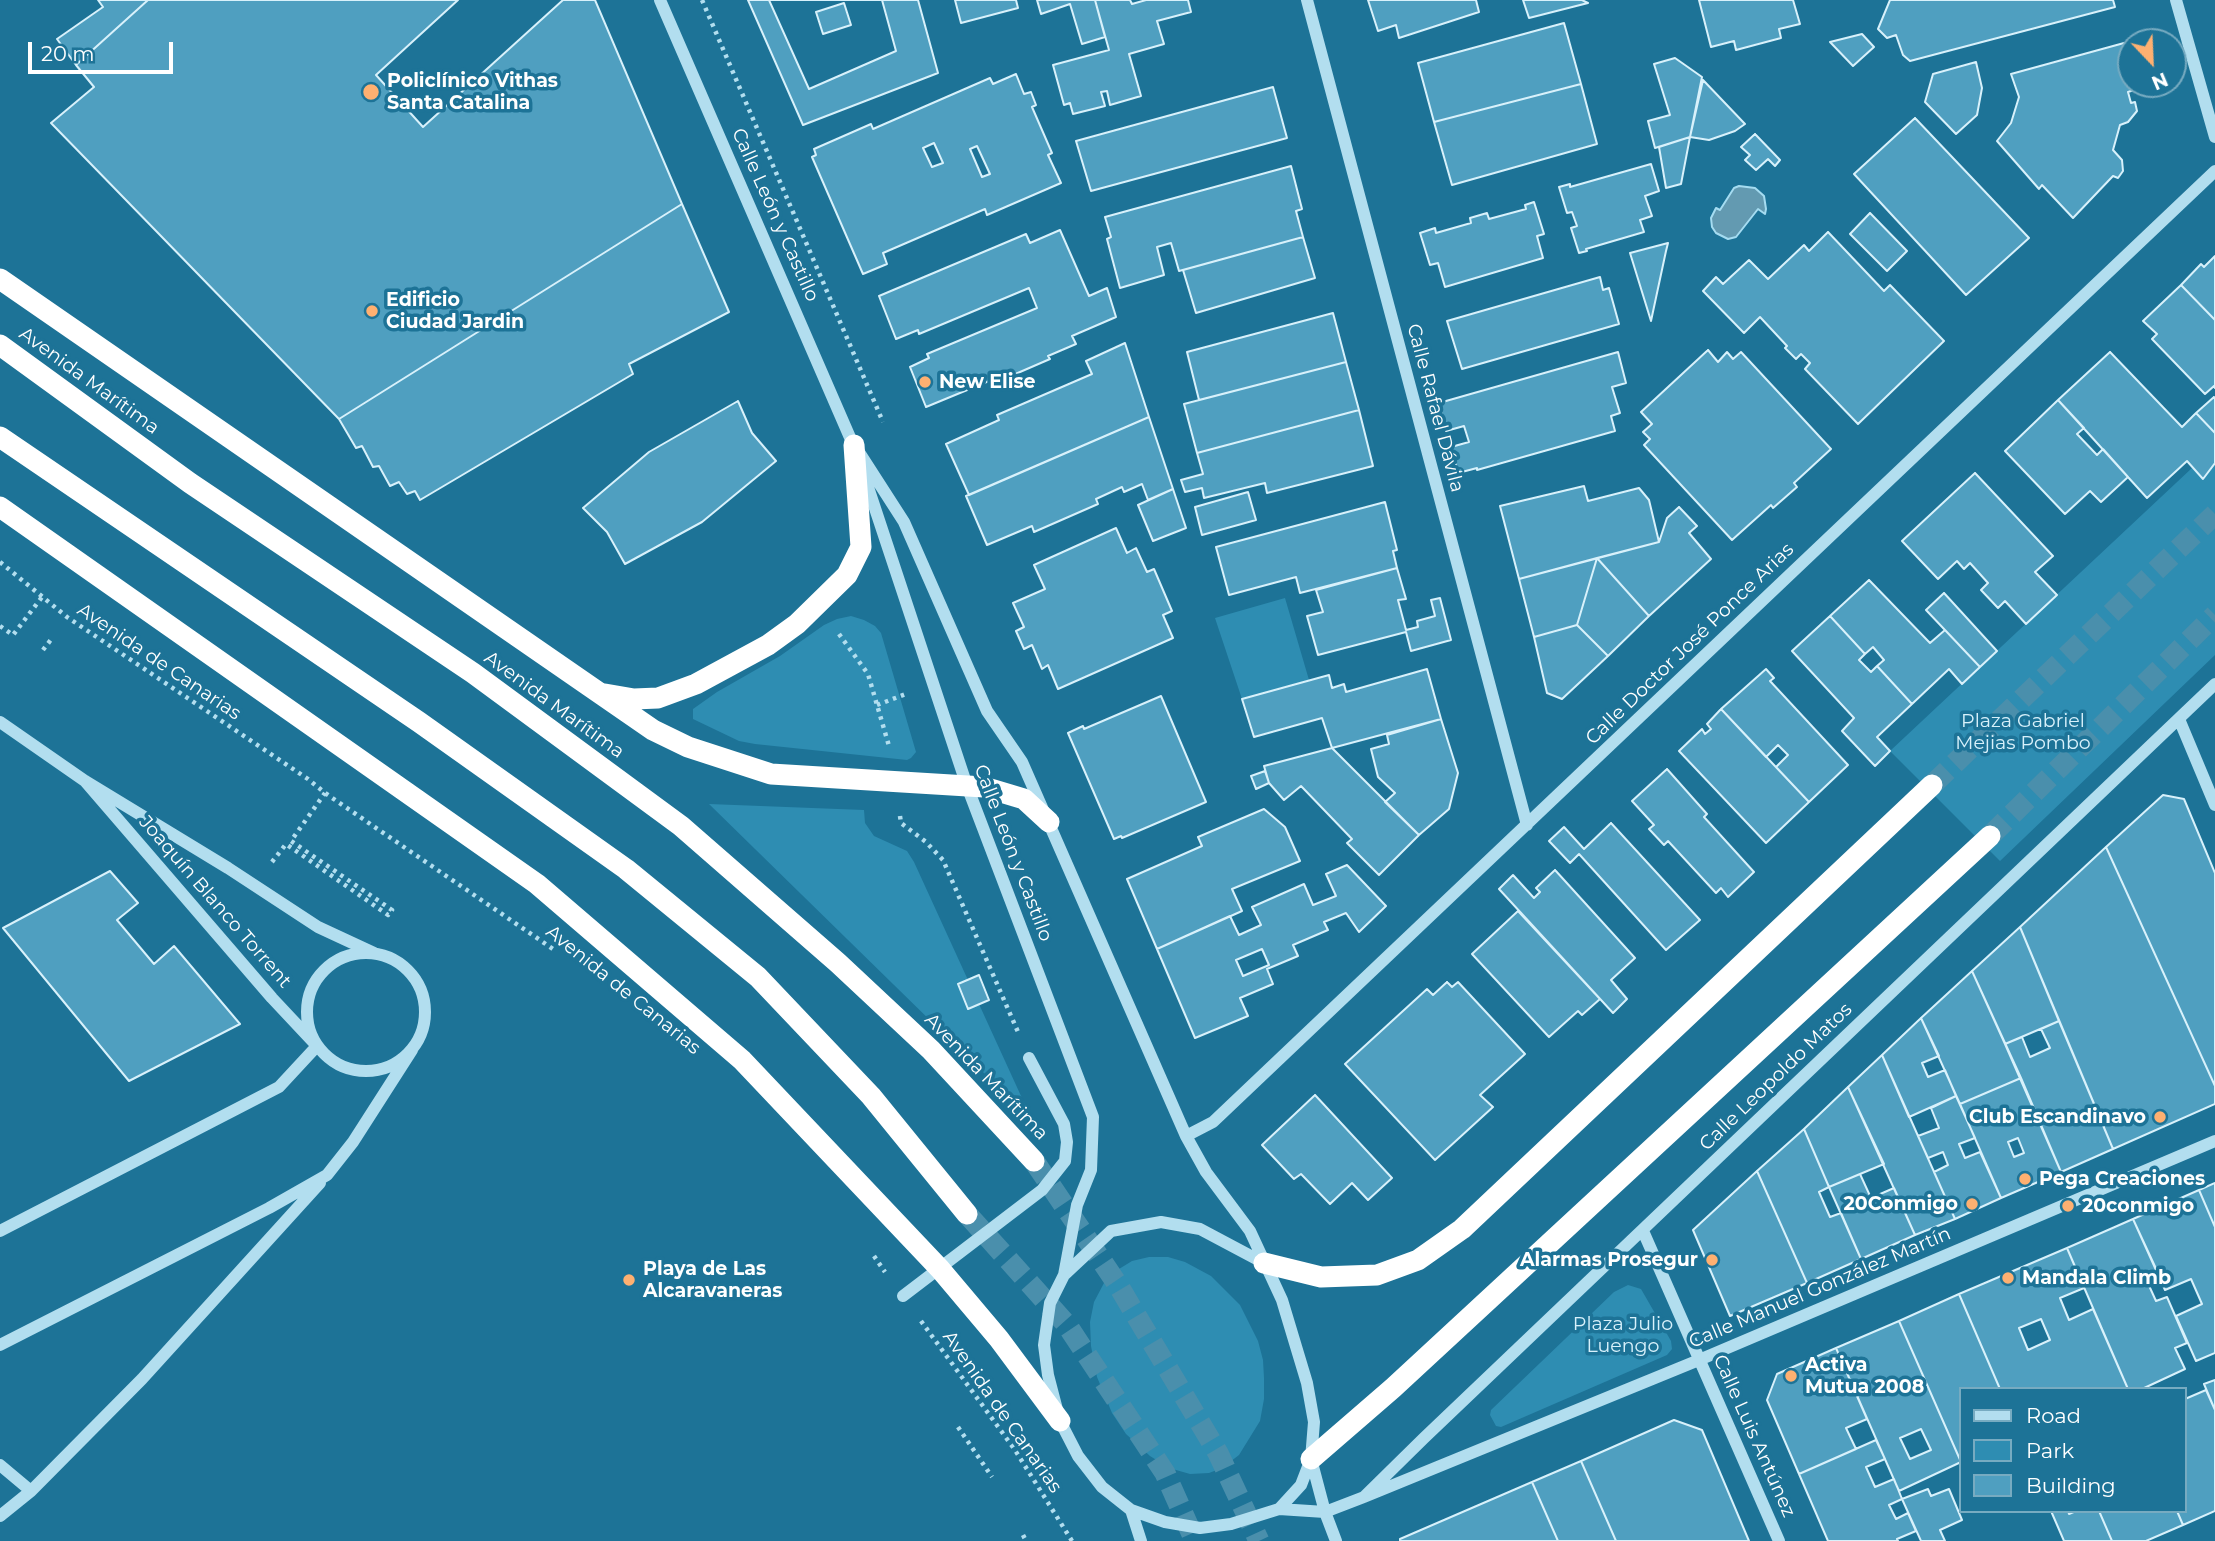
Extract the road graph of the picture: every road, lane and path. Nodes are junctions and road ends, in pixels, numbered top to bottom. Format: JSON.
{"nodes":[{"id":1,"x":660,"y":0,"type":"edge"},
{"id":2,"x":1307,"y":0,"type":"edge"},
{"id":3,"x":2176,"y":0,"type":"edge"},
{"id":4,"x":2215,"y":137,"type":"edge"},
{"id":5,"x":2215,"y":171,"type":"edge"},
{"id":6,"x":0,"y":279,"type":"edge"},
{"id":7,"x":0,"y":345,"type":"edge"},
{"id":8,"x":0,"y":437,"type":"edge"},
{"id":9,"x":854,"y":445,"type":"junction"},
{"id":10,"x":0,"y":507,"type":"edge"},
{"id":11,"x":0,"y":562,"type":"edge"},
{"id":12,"x":42,"y":597,"type":"junction"},
{"id":13,"x":817,"y":604,"type":"junction"},
{"id":14,"x":0,"y":626,"type":"edge"},
{"id":15,"x":53,"y":637,"type":"dead end"},
{"id":16,"x":43,"y":650,"type":"dead end"},
{"id":17,"x":2215,"y":684,"type":"edge"},
{"id":18,"x":600,"y":694,"type":"junction"},
{"id":19,"x":2179,"y":719,"type":"junction"},
{"id":20,"x":0,"y":722,"type":"edge"},
{"id":21,"x":85,"y":781,"type":"junction"},
{"id":22,"x":899,"y":782,"type":"junction"},
{"id":23,"x":1933,"y":785,"type":"tunnel mouth"},
{"id":24,"x":967,"y":786,"type":"junction"},
{"id":25,"x":325,"y":793,"type":"junction"},
{"id":26,"x":2215,"y":805,"type":"edge"},
{"id":27,"x":1049,"y":822,"type":"junction"},
{"id":28,"x":1527,"y":825,"type":"junction"},
{"id":29,"x":1990,"y":836,"type":"tunnel mouth"},
{"id":30,"x":254,"y":884,"type":"junction"},
{"id":31,"x":374,"y":953,"type":"junction"},
{"id":32,"x":564,"y":957,"type":"dead end"},
{"id":33,"x":317,"y":1046,"type":"junction"},
{"id":34,"x":412,"y":1050,"type":"junction"},
{"id":35,"x":1029,"y":1058,"type":"joint"},
{"id":36,"x":1186,"y":1136,"type":"junction"},
{"id":37,"x":2215,"y":1141,"type":"edge"},
{"id":38,"x":1034,"y":1161,"type":"tunnel mouth"},
{"id":39,"x":327,"y":1175,"type":"junction"},
{"id":40,"x":967,"y":1214,"type":"tunnel mouth"},
{"id":41,"x":0,"y":1231,"type":"edge"},
{"id":42,"x":1643,"y":1231,"type":"junction"},
{"id":43,"x":867,"y":1247,"type":"dead end"},
{"id":44,"x":1264,"y":1264,"type":"junction"},
{"id":45,"x":940,"y":1269,"type":"junction"},
{"id":46,"x":1064,"y":1275,"type":"junction"},
{"id":47,"x":903,"y":1296,"type":"junction"},
{"id":48,"x":0,"y":1345,"type":"edge"},
{"id":49,"x":1699,"y":1360,"type":"junction"},
{"id":50,"x":1060,"y":1421,"type":"junction"},
{"id":51,"x":958,"y":1427,"type":"dead end"},
{"id":52,"x":1311,"y":1459,"type":"junction"},
{"id":53,"x":0,"y":1465,"type":"edge"},
{"id":54,"x":992,"y":1478,"type":"dead end"},
{"id":55,"x":30,"y":1491,"type":"junction"},
{"id":56,"x":1364,"y":1497,"type":"junction"},
{"id":57,"x":1279,"y":1509,"type":"junction"},
{"id":58,"x":1131,"y":1510,"type":"junction"},
{"id":59,"x":1325,"y":1512,"type":"junction"},
{"id":60,"x":0,"y":1516,"type":"edge"},
{"id":61,"x":1023,"y":1535,"type":"dead end"},
{"id":62,"x":1026,"y":1541,"type":"edge"},
{"id":63,"x":1072,"y":1541,"type":"edge"},
{"id":64,"x":1140,"y":1541,"type":"edge"},
{"id":65,"x":1336,"y":1541,"type":"edge"},
{"id":66,"x":1779,"y":1541,"type":"edge"}],
"edges":[{"from":1,"to":9,"type":"street","name":"Calle León y Castillo"},
{"from":2,"to":28,"type":"street","name":"Calle Rafael Dávila"},
{"from":3,"to":4,"type":"street"},
{"from":5,"to":28,"type":"street","name":"Calle Doctor José Ponce Arias"},
{"from":6,"to":18,"type":"highway"},
{"from":7,"to":38,"type":"highway","name":"Avenida Marítima"},
{"from":8,"to":40,"type":"highway"},
{"from":9,"to":13,"type":"highway"},
{"from":9,"to":24,"type":"street","name":"Calle León y Castillo"},
{"from":9,"to":27,"type":"street","name":"Calle León y Castillo"},
{"from":10,"to":45,"type":"highway"},
{"from":11,"to":12,"type":"path","name":"Avenida de Canarias"},
{"from":12,"to":14,"type":"path"},
{"from":12,"to":25,"type":"path","name":"Avenida de Canarias"},
{"from":13,"to":18,"type":"highway"},
{"from":13,"to":22,"type":"path"},
{"from":15,"to":16,"type":"path"},
{"from":17,"to":19,"type":"street","name":"Calle Leopoldo Matos"},
{"from":18,"to":22,"type":"highway"},
{"from":19,"to":26,"type":"street"},
{"from":19,"to":42,"type":"street","name":"Calle Leopoldo Matos"},
{"from":20,"to":21,"type":"street","name":"Joaquín Blanco Torrent"},
{"from":21,"to":30,"type":"street","name":"Joaquín Blanco Torrent"},
{"from":21,"to":33,"type":"street","name":"Joaquín Blanco Torrent"},
{"from":22,"to":24,"type":"highway"},
{"from":22,"to":35,"type":"path"},
{"from":23,"to":44,"type":"highway"},
{"from":24,"to":27,"type":"highway"},
{"from":24,"to":46,"type":"street","name":"Calle León y Castillo"},
{"from":25,"to":30,"type":"path"},
{"from":25,"to":32,"type":"path","name":"Avenida de Canarias"},
{"from":27,"to":36,"type":"street","name":"Calle León y Castillo"},
{"from":28,"to":36,"type":"street","name":"Calle Doctor José Ponce Arias"},
{"from":29,"to":52,"type":"highway"},
{"from":30,"to":31,"type":"street","name":"Joaquín Blanco Torrent"},
{"from":31,"to":33,"type":"street"},
{"from":31,"to":34,"type":"street"},
{"from":33,"to":34,"type":"street"},
{"from":33,"to":41,"type":"street"},
{"from":34,"to":39,"type":"street"},
{"from":35,"to":45,"type":"street"},
{"from":36,"to":44,"type":"street","name":"Calle León y Castillo"},
{"from":37,"to":49,"type":"street","name":"Calle Manuel González Martín"},
{"from":39,"to":48,"type":"street"},
{"from":39,"to":55,"type":"street"},
{"from":42,"to":49,"type":"street","name":"Calle Luis Antúnez"},
{"from":42,"to":56,"type":"street","name":"Calle Leopoldo Matos"},
{"from":43,"to":47,"type":"path","name":"Avenida de Canarias"},
{"from":44,"to":46,"type":"street"},
{"from":44,"to":52,"type":"street","name":"Calle León y Castillo"},
{"from":45,"to":47,"type":"street"},
{"from":45,"to":50,"type":"highway"},
{"from":46,"to":50,"type":"street"},
{"from":47,"to":63,"type":"path","name":"Avenida de Canarias"},
{"from":49,"to":56,"type":"street","name":"Calle Manuel González Martín"},
{"from":49,"to":66,"type":"street","name":"Calle Luis Antúnez"},
{"from":50,"to":58,"type":"street"},
{"from":51,"to":54,"type":"path"},
{"from":52,"to":57,"type":"street"},
{"from":52,"to":59,"type":"street"},
{"from":53,"to":55,"type":"street"},
{"from":55,"to":60,"type":"street"},
{"from":56,"to":59,"type":"street","name":"Calle Manuel González Martín"},
{"from":57,"to":58,"type":"street"},
{"from":57,"to":59,"type":"street","name":"Calle Manuel González Martín"},
{"from":58,"to":64,"type":"street"},
{"from":59,"to":65,"type":"street"},
{"from":61,"to":62,"type":"path"}]}
